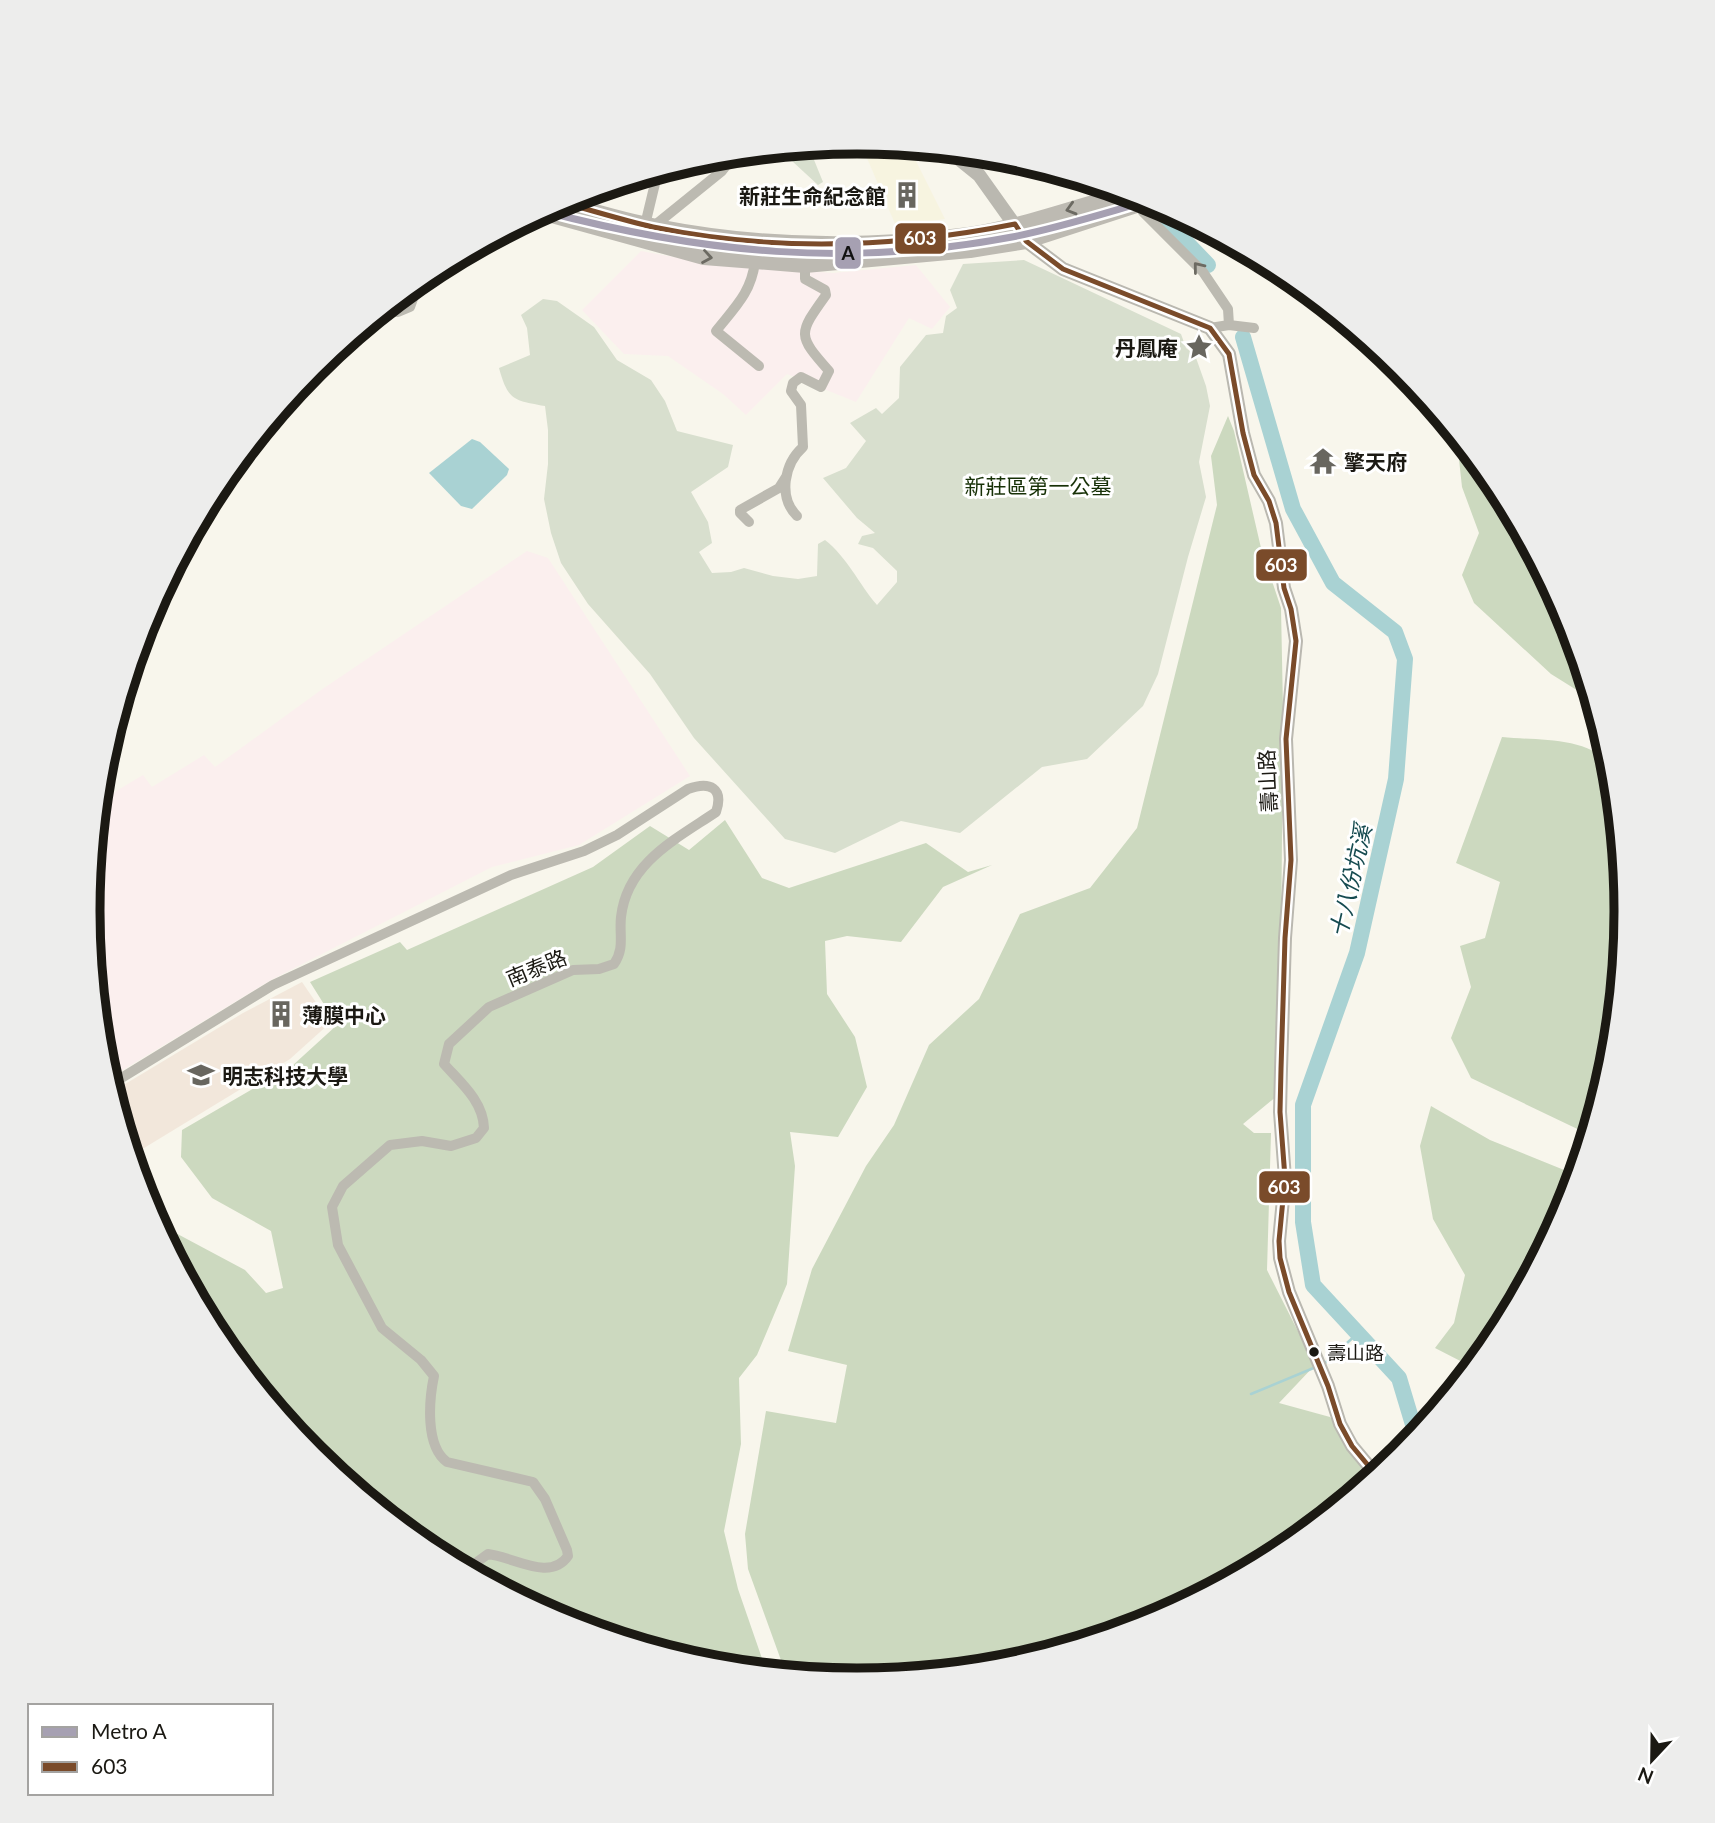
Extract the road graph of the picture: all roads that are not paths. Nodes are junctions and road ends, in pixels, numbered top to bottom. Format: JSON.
{"nodes":[{"id":1,"x":962,"y":161,"type":"edge"},
{"id":2,"x":726,"y":165,"type":"edge"},
{"id":3,"x":656,"y":181,"type":"edge"},
{"id":4,"x":1111,"y":198,"type":"edge"},
{"id":5,"x":1133,"y":206,"type":"edge"},
{"id":6,"x":579,"y":207,"type":"edge"},
{"id":7,"x":1144,"y":210,"type":"edge"},
{"id":8,"x":556,"y":216,"type":"edge"},
{"id":9,"x":1015,"y":224,"type":"junction"},
{"id":10,"x":649,"y":226,"type":"junction"},
{"id":11,"x":1026,"y":241,"type":"junction"},
{"id":12,"x":755,"y":262,"type":"junction"},
{"id":13,"x":805,"y":265,"type":"junction"},
{"id":14,"x":413,"y":298,"type":"edge"},
{"id":15,"x":394,"y":312,"type":"edge"},
{"id":16,"x":1229,"y":325,"type":"junction"},
{"id":17,"x":1210,"y":328,"type":"junction"},
{"id":18,"x":1254,"y":328,"type":"dead end"},
{"id":19,"x":760,"y":366,"type":"dead end"},
{"id":20,"x":788,"y":474,"type":"junction"},
{"id":21,"x":797,"y":516,"type":"dead end"},
{"id":22,"x":749,"y":522,"type":"dead end"},
{"id":23,"x":119,"y":1079,"type":"edge"},
{"id":24,"x":1371,"y":1468,"type":"edge"},
{"id":25,"x":476,"y":1566,"type":"edge"}],
"edges":[{"from":1,"to":9,"type":"street"},
{"from":2,"to":10,"type":"street"},
{"from":3,"to":10,"type":"street"},
{"from":4,"to":9,"type":"main road","one_way":true},
{"from":5,"to":11,"type":"main road"},
{"from":6,"to":10,"type":"main road"},
{"from":16,"to":7,"type":"street","one_way":true},
{"from":8,"to":12,"type":"main road","one_way":true},
{"from":9,"to":10,"type":"main road"},
{"from":9,"to":11,"type":"street"},
{"from":11,"to":13,"type":"main road"},
{"from":11,"to":17,"type":"street"},
{"from":12,"to":13,"type":"main road"},
{"from":12,"to":19,"type":"street"},
{"from":13,"to":20,"type":"street"},
{"from":14,"to":15,"type":"street"},
{"from":16,"to":17,"type":"street"},
{"from":16,"to":18,"type":"street"},
{"from":17,"to":24,"type":"street","name":"壽山路"},
{"from":20,"to":21,"type":"street"},
{"from":20,"to":22,"type":"street"},
{"from":23,"to":25,"type":"street","name":"南泰路"}]}
